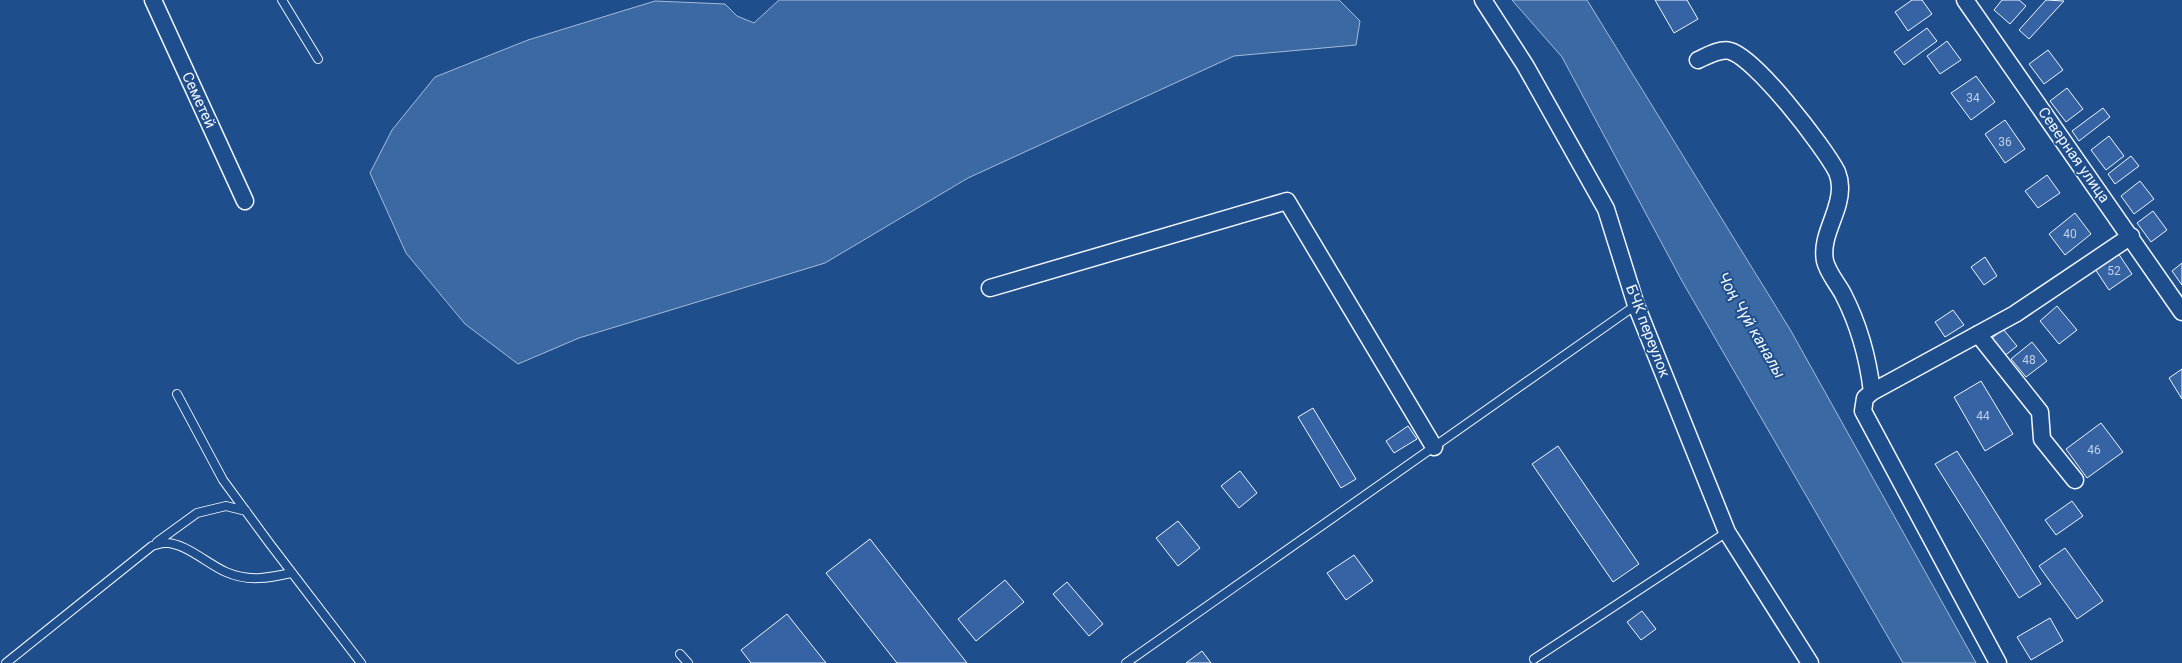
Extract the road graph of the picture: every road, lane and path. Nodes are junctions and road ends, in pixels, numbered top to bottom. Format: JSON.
{"nodes":[{"id":1,"x":153,"y":0,"type":"edge"},
{"id":2,"x":282,"y":0,"type":"edge"},
{"id":3,"x":1483,"y":0,"type":"edge"},
{"id":4,"x":1965,"y":0,"type":"edge"},
{"id":5,"x":318,"y":59,"type":"dead end"},
{"id":6,"x":1698,"y":60,"type":"dead end"},
{"id":7,"x":245,"y":201,"type":"dead end"},
{"id":8,"x":2131,"y":236,"type":"junction"},
{"id":9,"x":990,"y":288,"type":"dead end"},
{"id":10,"x":1636,"y":305,"type":"junction"},
{"id":11,"x":2182,"y":312,"type":"edge"},
{"id":12,"x":1978,"y":334,"type":"junction"},
{"id":13,"x":1872,"y":392,"type":"junction"},
{"id":14,"x":178,"y":394,"type":"dead end"},
{"id":15,"x":1434,"y":447,"type":"junction"},
{"id":16,"x":2075,"y":480,"type":"dead end"},
{"id":17,"x":246,"y":511,"type":"junction"},
{"id":18,"x":1727,"y":532,"type":"junction"},
{"id":19,"x":152,"y":546,"type":"junction"},
{"id":20,"x":291,"y":573,"type":"junction"},
{"id":21,"x":680,"y":654,"type":"dead end"},
{"id":22,"x":1534,"y":659,"type":"dead end"},
{"id":23,"x":6,"y":663,"type":"edge"},
{"id":24,"x":361,"y":663,"type":"edge"},
{"id":25,"x":688,"y":663,"type":"edge"},
{"id":26,"x":1126,"y":663,"type":"edge"},
{"id":27,"x":1810,"y":663,"type":"edge"},
{"id":28,"x":1998,"y":663,"type":"edge"}],
"edges":[{"from":1,"to":7,"type":"street","name":"Семетей"},
{"from":2,"to":5,"type":"lane"},
{"from":3,"to":10,"type":"street","name":"БЧК переулок"},
{"from":4,"to":8,"type":"street","name":"Северная улица"},
{"from":6,"to":13,"type":"street"},
{"from":8,"to":11,"type":"street","name":"Северная улица"},
{"from":8,"to":12,"type":"street"},
{"from":9,"to":15,"type":"street"},
{"from":10,"to":15,"type":"lane"},
{"from":10,"to":18,"type":"street","name":"БЧК переулок"},
{"from":12,"to":13,"type":"street"},
{"from":12,"to":16,"type":"street"},
{"from":13,"to":28,"type":"street"},
{"from":14,"to":17,"type":"lane"},
{"from":15,"to":26,"type":"lane"},
{"from":17,"to":19,"type":"lane"},
{"from":17,"to":20,"type":"lane"},
{"from":18,"to":22,"type":"lane"},
{"from":18,"to":27,"type":"street","name":"БЧК переулок"},
{"from":19,"to":20,"type":"lane"},
{"from":19,"to":23,"type":"lane"},
{"from":20,"to":24,"type":"lane"},
{"from":21,"to":25,"type":"lane"}]}
